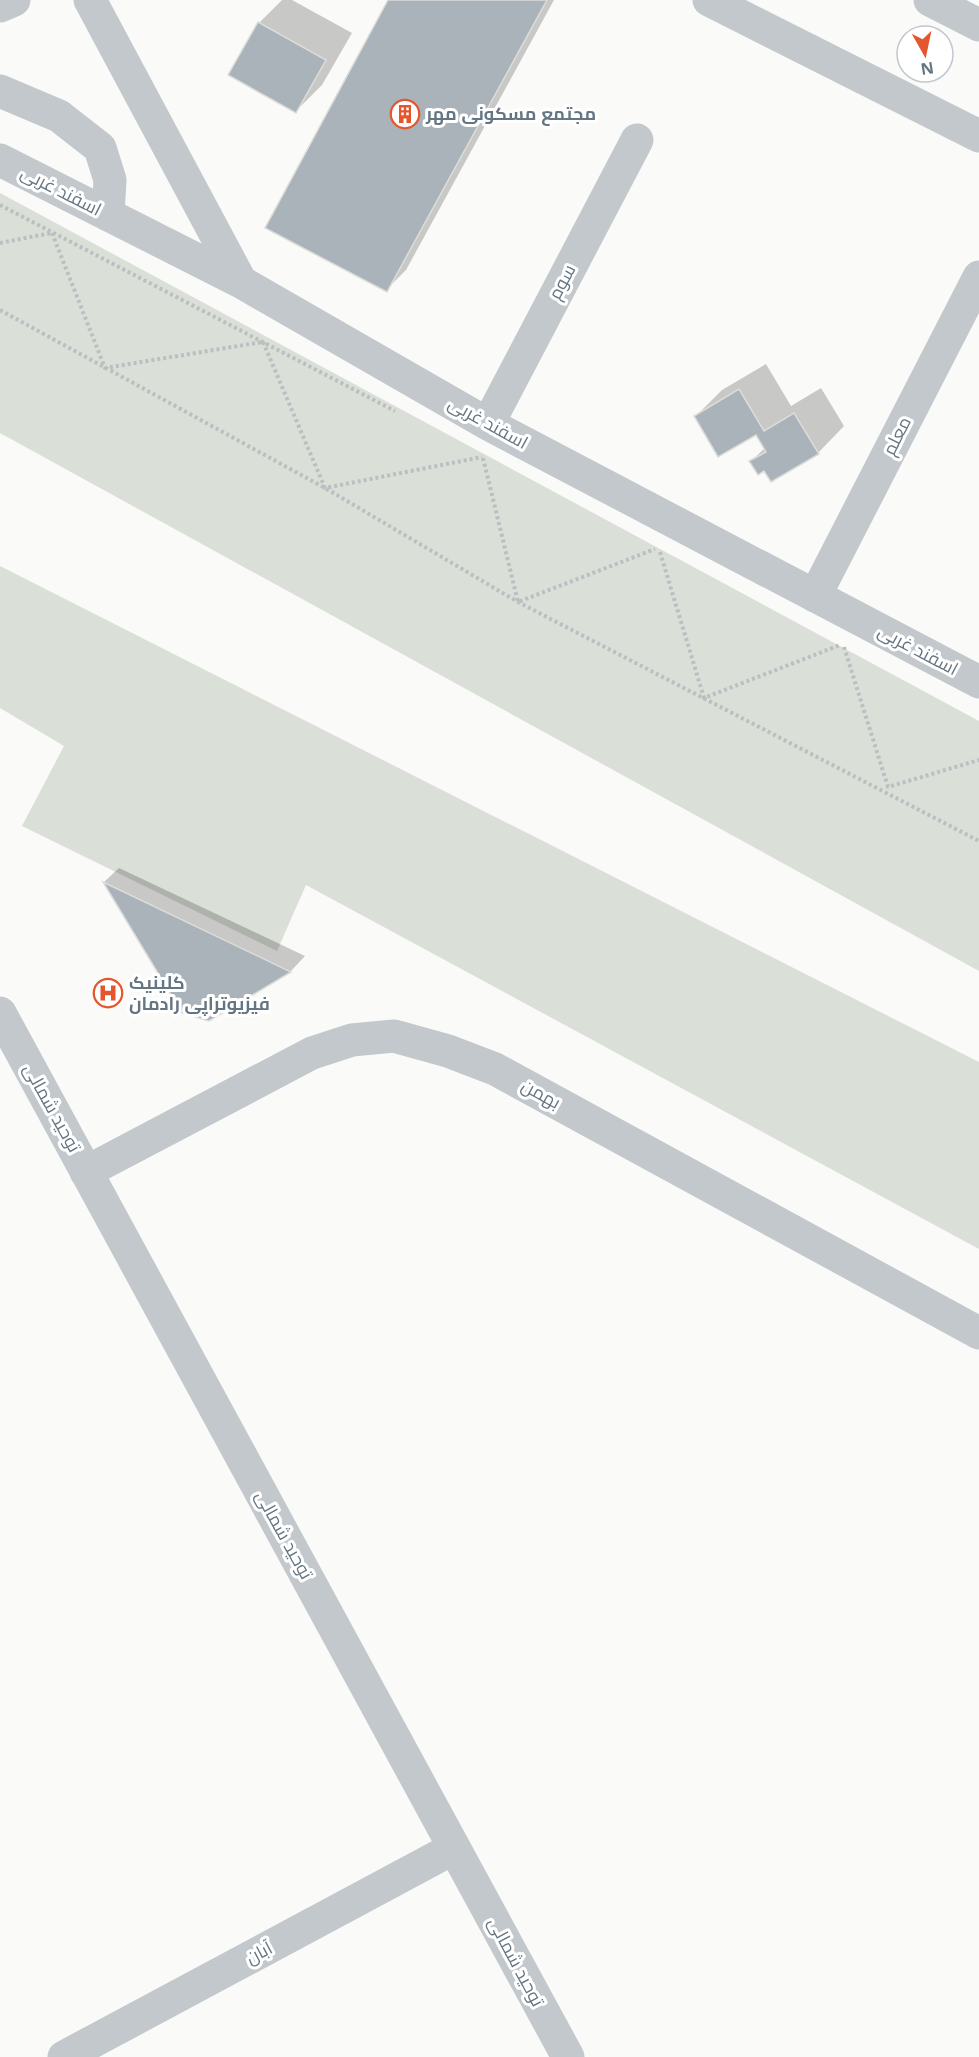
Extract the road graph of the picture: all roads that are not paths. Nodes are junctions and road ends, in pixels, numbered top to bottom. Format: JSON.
{"nodes":[{"id":1,"x":14,"y":0,"type":"edge"},
{"id":2,"x":90,"y":0,"type":"edge"},
{"id":3,"x":709,"y":0,"type":"edge"},
{"id":4,"x":930,"y":0,"type":"edge"},
{"id":5,"x":0,"y":6,"type":"edge"},
{"id":6,"x":979,"y":26,"type":"edge"},
{"id":7,"x":0,"y":91,"type":"edge"},
{"id":8,"x":979,"y":136,"type":"edge"},
{"id":9,"x":637,"y":140,"type":"dead end"},
{"id":10,"x":0,"y":160,"type":"edge"},
{"id":11,"x":108,"y":215,"type":"junction"},
{"id":12,"x":979,"y":277,"type":"edge"},
{"id":13,"x":242,"y":282,"type":"junction"},
{"id":14,"x":480,"y":438,"type":"junction"},
{"id":15,"x":815,"y":596,"type":"junction"},
{"id":16,"x":979,"y":682,"type":"edge"},
{"id":17,"x":0,"y":1013,"type":"edge"},
{"id":18,"x":86,"y":1172,"type":"junction"},
{"id":19,"x":979,"y":1333,"type":"edge"},
{"id":20,"x":454,"y":1848,"type":"junction"},
{"id":21,"x":64,"y":2057,"type":"edge"},
{"id":22,"x":568,"y":2057,"type":"edge"}],
"edges":[{"from":1,"to":5,"type":"street"},
{"from":2,"to":13,"type":"street"},
{"from":3,"to":8,"type":"street"},
{"from":4,"to":6,"type":"street"},
{"from":7,"to":11,"type":"street"},
{"from":9,"to":14,"type":"street","name":"سوم"},
{"from":10,"to":11,"type":"street","name":"اسفند غربی"},
{"from":11,"to":13,"type":"street","name":"اسفند غربی"},
{"from":12,"to":15,"type":"street","name":"معلم"},
{"from":13,"to":14,"type":"street","name":"اسفند غربی"},
{"from":14,"to":15,"type":"street","name":"اسفند غربی"},
{"from":15,"to":16,"type":"street","name":"اسفند غربی"},
{"from":17,"to":18,"type":"street","name":"توحید شمالی"},
{"from":18,"to":19,"type":"street","name":"بهمن"},
{"from":18,"to":20,"type":"street","name":"توحید شمالی"},
{"from":20,"to":21,"type":"street","name":"آبان"},
{"from":20,"to":22,"type":"street","name":"توحید شمالی"}]}
